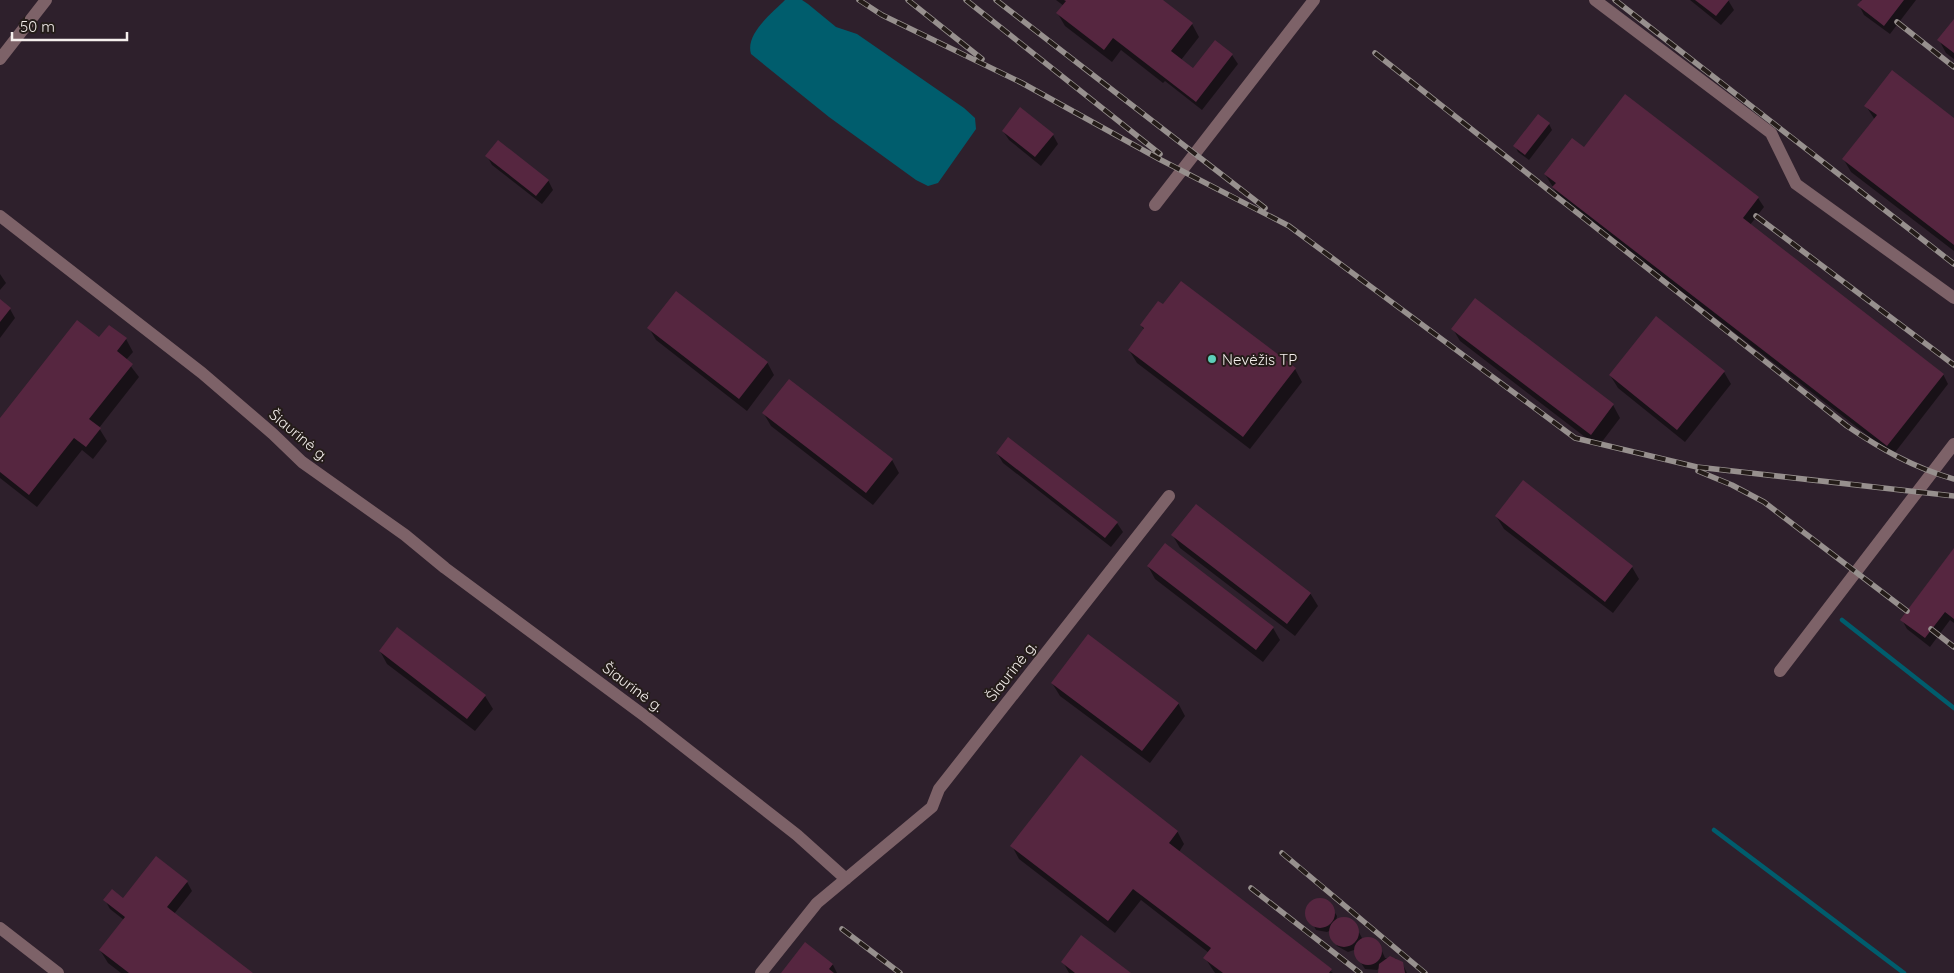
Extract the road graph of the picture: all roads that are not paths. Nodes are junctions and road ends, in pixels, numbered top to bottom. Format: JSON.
{"nodes":[{"id":1,"x":46,"y":0,"type":"edge"},
{"id":2,"x":1314,"y":0,"type":"edge"},
{"id":3,"x":1595,"y":0,"type":"edge"},
{"id":4,"x":0,"y":59,"type":"edge"},
{"id":5,"x":1155,"y":205,"type":"dead end"},
{"id":6,"x":0,"y":216,"type":"edge"},
{"id":7,"x":1954,"y":298,"type":"edge"},
{"id":8,"x":1954,"y":444,"type":"edge"},
{"id":9,"x":1169,"y":496,"type":"dead end"},
{"id":10,"x":1780,"y":671,"type":"dead end"},
{"id":11,"x":846,"y":879,"type":"junction"},
{"id":12,"x":0,"y":928,"type":"edge"},
{"id":13,"x":58,"y":973,"type":"edge"},
{"id":14,"x":761,"y":973,"type":"edge"}],
"edges":[{"from":1,"to":4,"type":"street"},
{"from":2,"to":5,"type":"street"},
{"from":3,"to":7,"type":"street"},
{"from":6,"to":11,"type":"street","name":"Šiaurinė g."},
{"from":8,"to":10,"type":"street"},
{"from":9,"to":11,"type":"street","name":"Šiaurinė g."},
{"from":11,"to":14,"type":"street"},
{"from":12,"to":13,"type":"street"}]}
